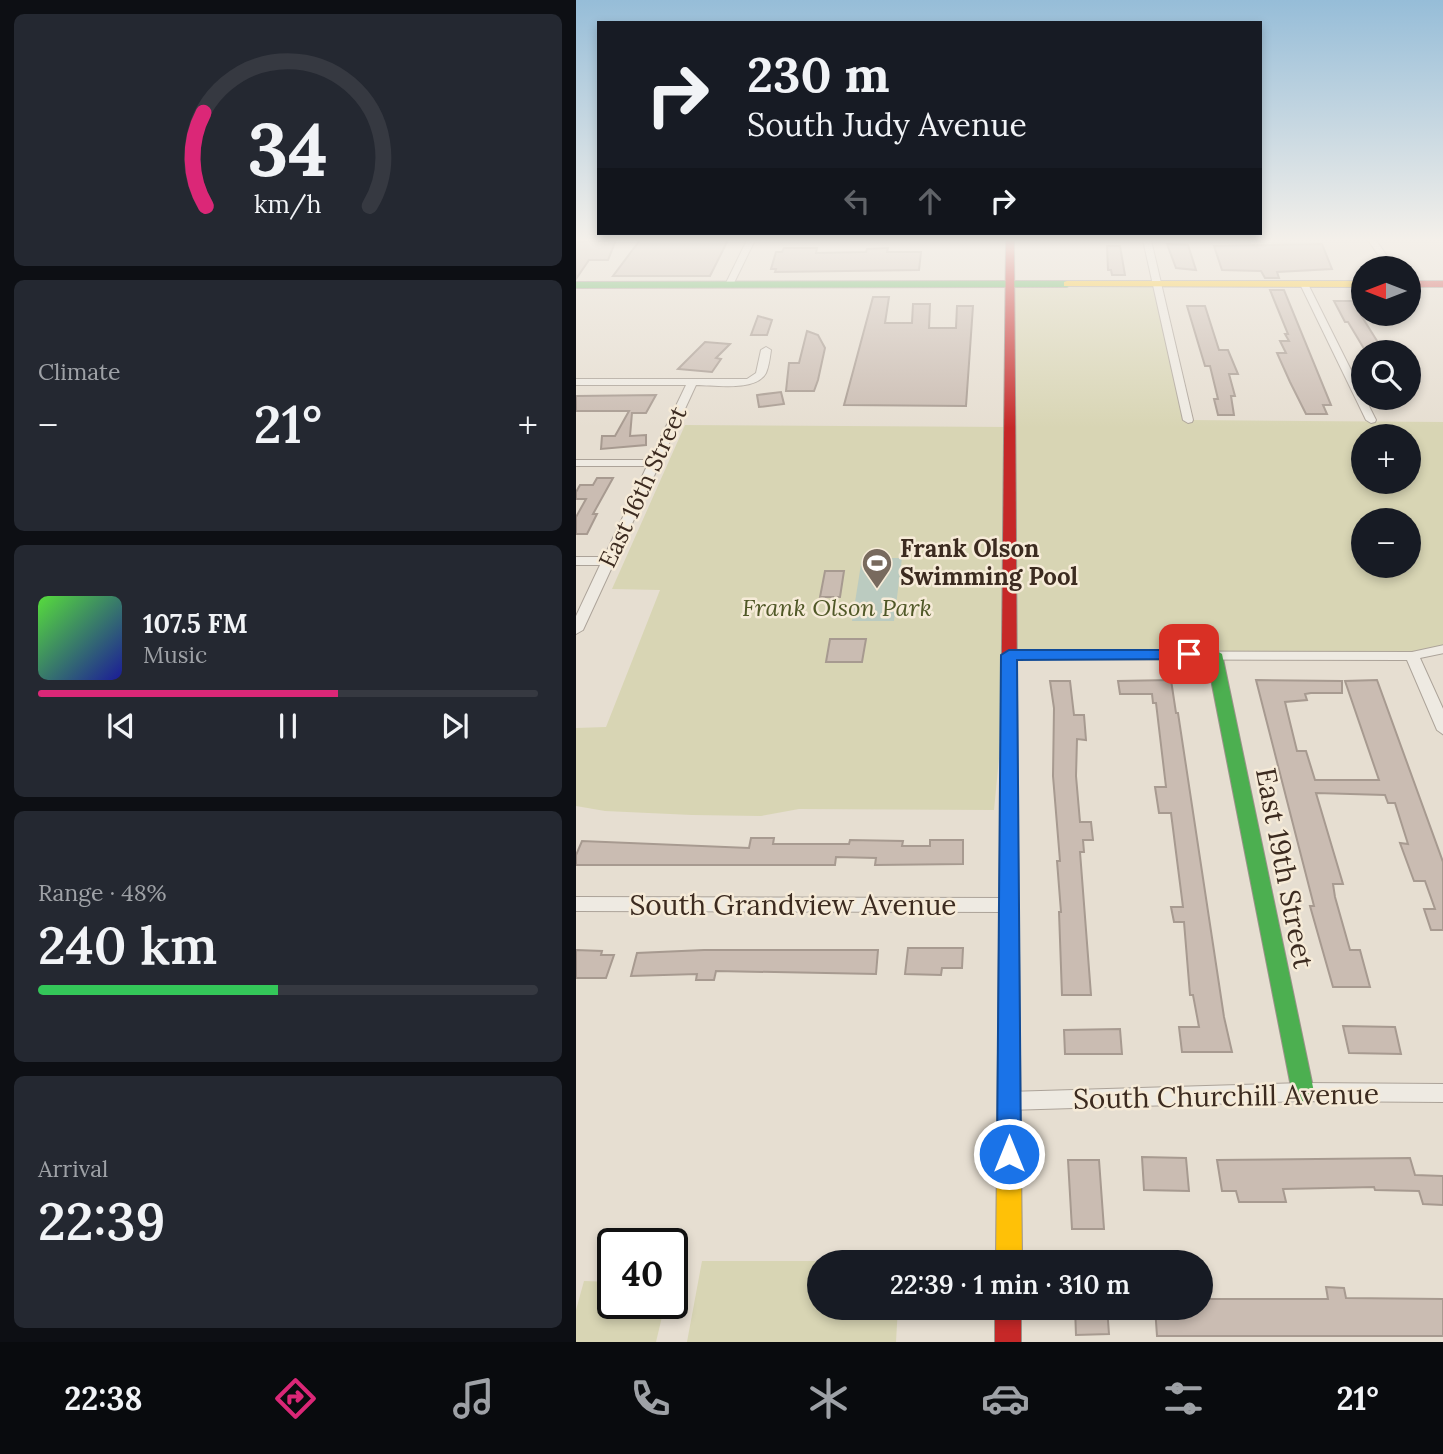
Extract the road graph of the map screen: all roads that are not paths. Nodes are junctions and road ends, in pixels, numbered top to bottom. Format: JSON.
{"nodes":[{"id":1,"x":1010,"y":303,"type":"edge"},
{"id":2,"x":1161,"y":303,"type":"edge"},
{"id":3,"x":1313,"y":303,"type":"edge"},
{"id":4,"x":766,"y":350,"type":"dead end"},
{"id":5,"x":576,"y":382,"type":"edge"},
{"id":6,"x":692,"y":382,"type":"junction"},
{"id":7,"x":1188,"y":420,"type":"dead end"},
{"id":8,"x":1371,"y":421,"type":"dead end"},
{"id":9,"x":576,"y":463,"type":"edge"},
{"id":10,"x":655,"y":463,"type":"junction"},
{"id":11,"x":576,"y":561,"type":"edge"},
{"id":12,"x":609,"y":561,"type":"junction"},
{"id":13,"x":576,"y":630,"type":"edge"},
{"id":14,"x":1443,"y":649,"type":"edge"},
{"id":15,"x":1214,"y":654,"type":"junction"},
{"id":16,"x":1009,"y":655,"type":"junction"},
{"id":17,"x":1412,"y":656,"type":"junction"},
{"id":18,"x":1443,"y":730,"type":"edge"},
{"id":19,"x":576,"y":904,"type":"edge"},
{"id":20,"x":1010,"y":905,"type":"junction"},
{"id":21,"x":1303,"y":1092,"type":"junction"},
{"id":22,"x":1443,"y":1093,"type":"edge"},
{"id":23,"x":1009,"y":1101,"type":"junction"},
{"id":24,"x":1009,"y":1250,"type":"edge"},
{"id":25,"x":1008,"y":1320,"type":"edge"},
{"id":26,"x":1008,"y":1342,"type":"edge"}],
"edges":[{"from":1,"to":16,"type":"street"},
{"from":2,"to":7,"type":"street"},
{"from":3,"to":8,"type":"street"},
{"from":4,"to":6,"type":"street"},
{"from":5,"to":6,"type":"street"},
{"from":6,"to":10,"type":"street","name":"East 16th Street"},
{"from":9,"to":10,"type":"street"},
{"from":10,"to":12,"type":"street","name":"East 16th Street"},
{"from":11,"to":12,"type":"street"},
{"from":12,"to":13,"type":"street","name":"East 16th Street"},
{"from":14,"to":17,"type":"street"},
{"from":15,"to":16,"type":"street"},
{"from":15,"to":17,"type":"street"},
{"from":15,"to":21,"type":"street","name":"East 19th Street"},
{"from":16,"to":20,"type":"street"},
{"from":17,"to":18,"type":"street"},
{"from":19,"to":20,"type":"street","name":"South Grandview Avenue"},
{"from":20,"to":23,"type":"street"},
{"from":21,"to":22,"type":"street","name":"South Churchill Avenue"},
{"from":21,"to":23,"type":"street","name":"South Churchill Avenue"},
{"from":23,"to":24,"type":"street"},
{"from":25,"to":26,"type":"street"}]}
